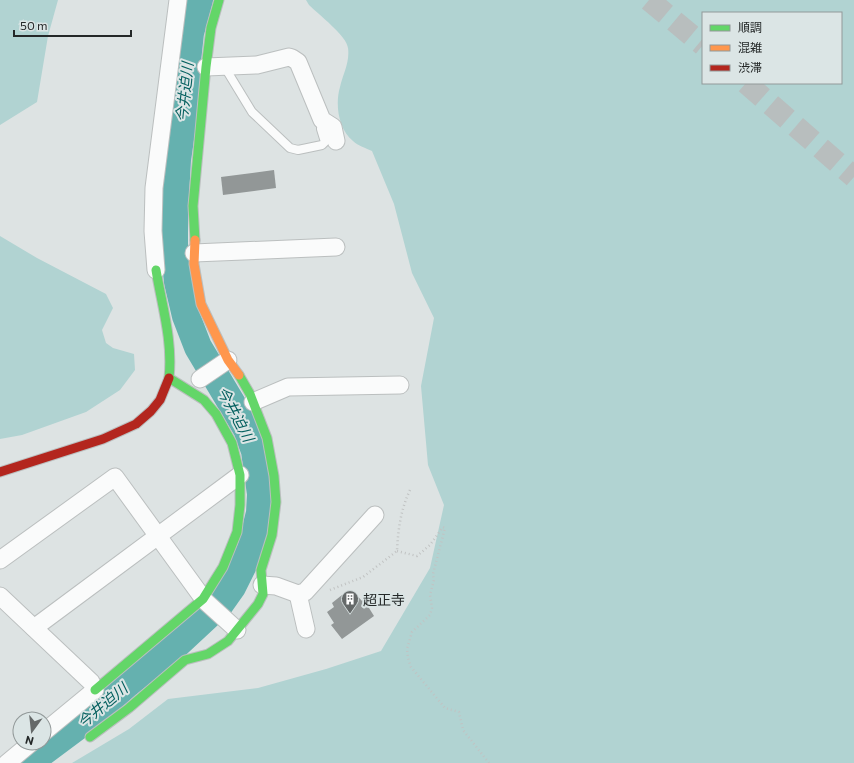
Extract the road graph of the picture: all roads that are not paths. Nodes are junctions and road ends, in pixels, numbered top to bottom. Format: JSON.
{"nodes":[{"id":1,"x":178,"y":0,"type":"edge"},
{"id":2,"x":219,"y":0,"type":"edge"},
{"id":3,"x":224,"y":66,"type":"junction"},
{"id":4,"x":206,"y":67,"type":"junction"},
{"id":5,"x":322,"y":120,"type":"junction"},
{"id":6,"x":336,"y":141,"type":"dead end"},
{"id":7,"x":336,"y":247,"type":"dead end"},
{"id":8,"x":194,"y":253,"type":"junction"},
{"id":9,"x":156,"y":270,"type":"joint"},
{"id":10,"x":225,"y":362,"type":"junction"},
{"id":11,"x":168,"y":378,"type":"junction"},
{"id":12,"x":200,"y":379,"type":"dead end"},
{"id":13,"x":400,"y":385,"type":"dead end"},
{"id":14,"x":253,"y":402,"type":"junction"},
{"id":15,"x":0,"y":472,"type":"edge"},
{"id":16,"x":240,"y":475,"type":"junction"},
{"id":17,"x":375,"y":515,"type":"dead end"},
{"id":18,"x":157,"y":536,"type":"junction"},
{"id":19,"x":0,"y":560,"type":"edge"},
{"id":20,"x":262,"y":585,"type":"junction"},
{"id":21,"x":302,"y":593,"type":"junction"},
{"id":22,"x":0,"y":596,"type":"edge"},
{"id":23,"x":204,"y":600,"type":"junction"},
{"id":24,"x":235,"y":627,"type":"junction"},
{"id":25,"x":34,"y":628,"type":"junction"},
{"id":26,"x":306,"y":629,"type":"dead end"},
{"id":27,"x":95,"y":690,"type":"junction"},
{"id":28,"x":52,"y":725,"type":"edge"},
{"id":29,"x":90,"y":737,"type":"dead end"},
{"id":30,"x":21,"y":751,"type":"edge"},
{"id":31,"x":7,"y":763,"type":"edge"}],
"edges":[{"from":1,"to":9,"type":"street"},
{"from":2,"to":4,"type":"street"},
{"from":3,"to":4,"type":"street"},
{"from":3,"to":5,"type":"street"},
{"from":3,"to":5,"type":"lane"},
{"from":4,"to":8,"type":"street"},
{"from":5,"to":6,"type":"street"},
{"from":7,"to":8,"type":"street"},
{"from":8,"to":10,"type":"street"},
{"from":9,"to":11,"type":"street"},
{"from":10,"to":12,"type":"street"},
{"from":10,"to":14,"type":"street"},
{"from":11,"to":15,"type":"street"},
{"from":11,"to":16,"type":"street"},
{"from":13,"to":14,"type":"street"},
{"from":14,"to":20,"type":"street"},
{"from":16,"to":18,"type":"street"},
{"from":16,"to":23,"type":"street"},
{"from":17,"to":21,"type":"street"},
{"from":18,"to":19,"type":"street"},
{"from":18,"to":23,"type":"street"},
{"from":18,"to":25,"type":"street"},
{"from":20,"to":21,"type":"street"},
{"from":20,"to":24,"type":"street"},
{"from":21,"to":26,"type":"street"},
{"from":22,"to":25,"type":"street"},
{"from":23,"to":24,"type":"street"},
{"from":23,"to":27,"type":"street"},
{"from":24,"to":29,"type":"street"},
{"from":25,"to":27,"type":"street"},
{"from":27,"to":28,"type":"street"},
{"from":30,"to":31,"type":"street"}]}
